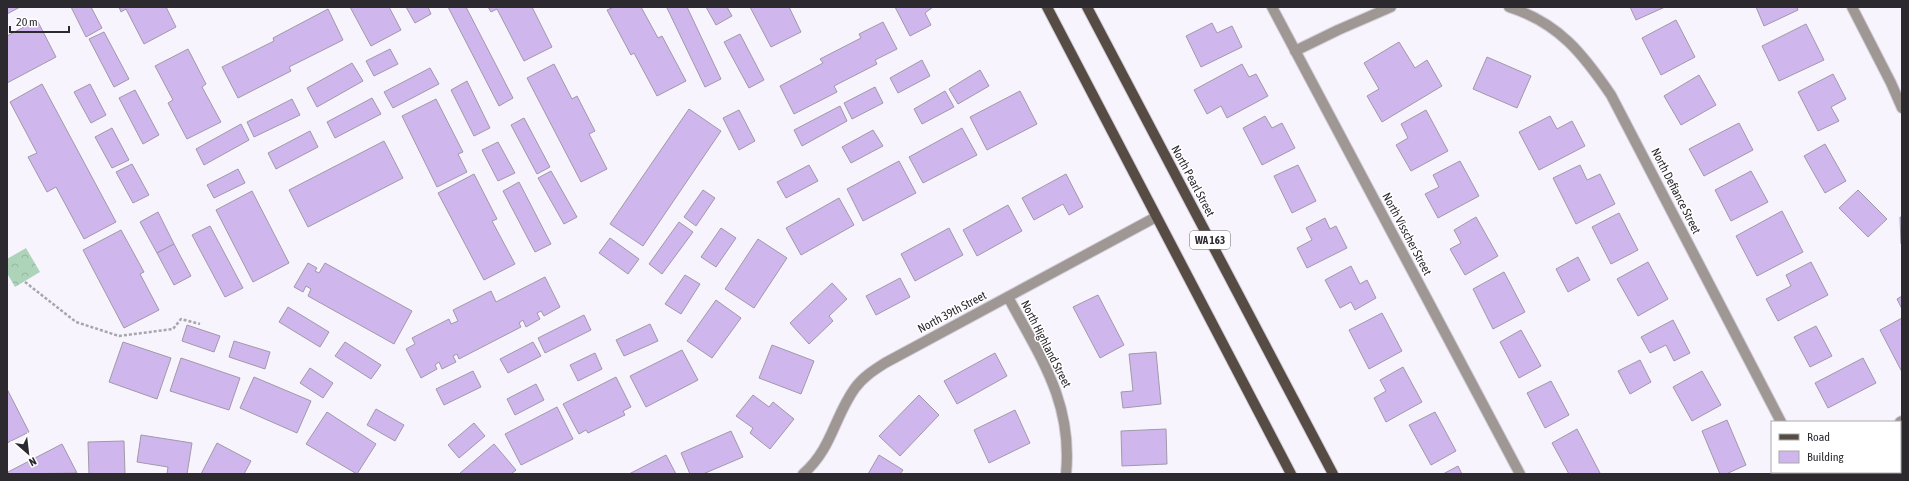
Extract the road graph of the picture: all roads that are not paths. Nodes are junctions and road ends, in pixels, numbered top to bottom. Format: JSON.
{"nodes":[{"id":1,"x":1047,"y":7,"type":"edge"},
{"id":2,"x":1087,"y":7,"type":"edge"},
{"id":3,"x":1272,"y":7,"type":"edge"},
{"id":4,"x":1391,"y":7,"type":"edge"},
{"id":5,"x":1510,"y":7,"type":"edge"},
{"id":6,"x":1852,"y":7,"type":"edge"},
{"id":7,"x":1295,"y":51,"type":"junction"},
{"id":8,"x":1902,"y":108,"type":"edge"},
{"id":9,"x":1156,"y":217,"type":"junction"},
{"id":10,"x":1008,"y":297,"type":"junction"},
{"id":11,"x":1780,"y":421,"type":"edge"},
{"id":12,"x":803,"y":474,"type":"edge"},
{"id":13,"x":1066,"y":474,"type":"edge"},
{"id":14,"x":1291,"y":474,"type":"edge"},
{"id":15,"x":1333,"y":474,"type":"edge"},
{"id":16,"x":1520,"y":474,"type":"edge"}],
"edges":[{"from":1,"to":9,"type":"main road","number":"WA 163"},
{"from":2,"to":15,"type":"main road","name":"North Pearl Street","number":"WA 163"},
{"from":3,"to":7,"type":"street","name":"North Visscher Street"},
{"from":4,"to":7,"type":"street"},
{"from":5,"to":11,"type":"street","name":"North Defiance Street"},
{"from":6,"to":8,"type":"street"},
{"from":7,"to":16,"type":"street","name":"North Visscher Street"},
{"from":9,"to":10,"type":"street","name":"North 39th Street"},
{"from":9,"to":14,"type":"main road","number":"WA 163"},
{"from":10,"to":12,"type":"street","name":"North 39th Street"},
{"from":10,"to":13,"type":"street","name":"North Highland Street"}]}
